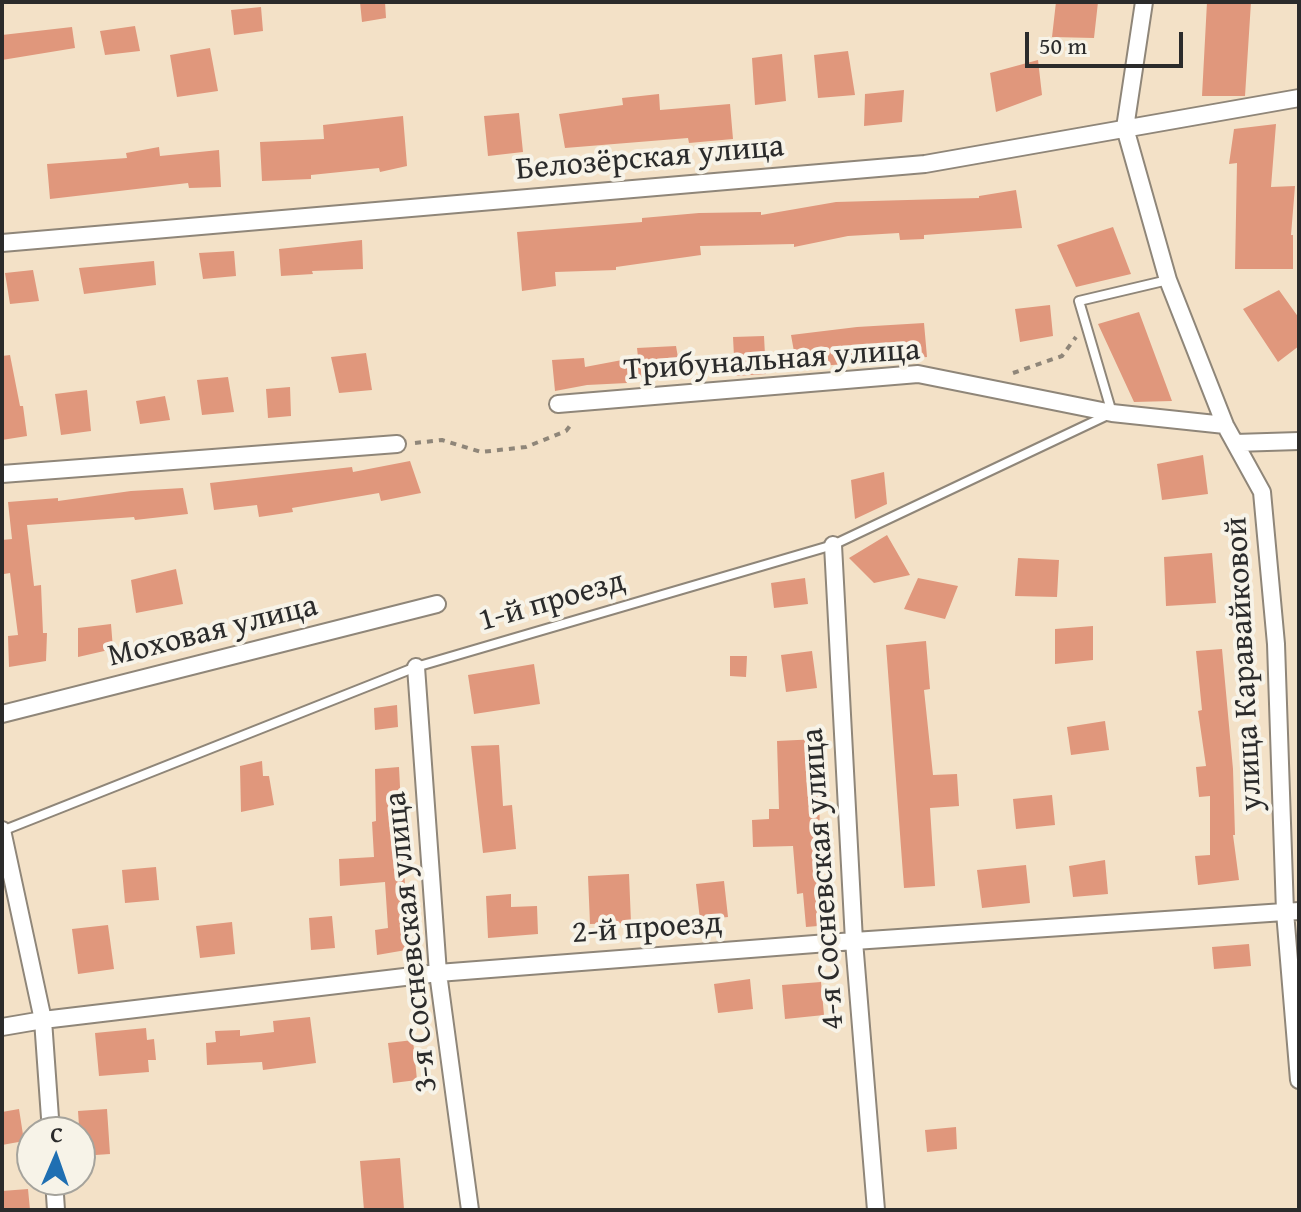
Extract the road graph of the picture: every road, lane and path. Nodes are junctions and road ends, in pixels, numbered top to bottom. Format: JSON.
{"nodes":[{"id":1,"x":1144,"y":2,"type":"edge"},
{"id":2,"x":1299,"y":98,"type":"edge"},
{"id":3,"x":1125,"y":128,"type":"junction"},
{"id":4,"x":2,"y":243,"type":"edge"},
{"id":5,"x":1168,"y":280,"type":"junction"},
{"id":6,"x":1086,"y":322,"type":"junction"},
{"id":7,"x":977,"y":386,"type":"junction"},
{"id":8,"x":589,"y":402,"type":"junction"},
{"id":9,"x":558,"y":404,"type":"dead end"},
{"id":10,"x":1112,"y":413,"type":"junction"},
{"id":11,"x":1225,"y":425,"type":"junction"},
{"id":12,"x":1299,"y":441,"type":"edge"},
{"id":13,"x":1235,"y":443,"type":"junction"},
{"id":14,"x":397,"y":444,"type":"joint"},
{"id":15,"x":2,"y":474,"type":"edge"},
{"id":16,"x":833,"y":545,"type":"junction"},
{"id":17,"x":437,"y":604,"type":"dead end"},
{"id":18,"x":416,"y":667,"type":"junction"},
{"id":19,"x":2,"y":714,"type":"edge"},
{"id":20,"x":2,"y":830,"type":"edge"},
{"id":21,"x":1292,"y":911,"type":"edge"},
{"id":22,"x":854,"y":941,"type":"junction"},
{"id":23,"x":438,"y":973,"type":"junction"},
{"id":24,"x":43,"y":1020,"type":"junction"},
{"id":25,"x":2,"y":1027,"type":"edge"},
{"id":26,"x":1299,"y":1080,"type":"edge"},
{"id":27,"x":50,"y":1116,"type":"edge"},
{"id":28,"x":470,"y":1210,"type":"edge"},
{"id":29,"x":876,"y":1210,"type":"edge"}],
"edges":[{"from":1,"to":3,"type":"street"},
{"from":2,"to":3,"type":"street","name":"Белозёрская улица"},
{"from":3,"to":4,"type":"street","name":"Белозёрская улица"},
{"from":3,"to":5,"type":"street","name":"улица Каравайковой"},
{"from":5,"to":6,"type":"lane"},
{"from":5,"to":11,"type":"street","name":"улица Каравайковой"},
{"from":6,"to":7,"type":"path"},
{"from":6,"to":10,"type":"lane"},
{"from":7,"to":8,"type":"street","name":"Трибунальная улица"},
{"from":7,"to":10,"type":"street","name":"Трибунальная улица"},
{"from":8,"to":9,"type":"street","name":"Трибунальная улица"},
{"from":8,"to":14,"type":"path"},
{"from":10,"to":11,"type":"street","name":"Трибунальная улица"},
{"from":10,"to":16,"type":"lane","name":"1-й проезд"},
{"from":11,"to":13,"type":"street","name":"улица Каравайковой"},
{"from":12,"to":13,"type":"street"},
{"from":13,"to":21,"type":"street","name":"улица Каравайковой"},
{"from":14,"to":15,"type":"street"},
{"from":16,"to":18,"type":"lane","name":"1-й проезд"},
{"from":16,"to":22,"type":"street","name":"4-я Сосневская улица"},
{"from":17,"to":19,"type":"street","name":"Моховая улица"},
{"from":18,"to":20,"type":"lane","name":"1-й проезд"},
{"from":18,"to":23,"type":"street","name":"3-я Сосневская улица"},
{"from":20,"to":24,"type":"street"},
{"from":21,"to":22,"type":"street","name":"2-й проезд"},
{"from":21,"to":26,"type":"street","name":"улица Каравайковой"},
{"from":22,"to":23,"type":"street","name":"2-й проезд"},
{"from":22,"to":29,"type":"street","name":"4-я Сосневская улица"},
{"from":23,"to":24,"type":"street","name":"2-й проезд"},
{"from":23,"to":28,"type":"street","name":"3-я Сосневская улица"},
{"from":24,"to":25,"type":"street","name":"2-й проезд"},
{"from":24,"to":27,"type":"street"}]}
